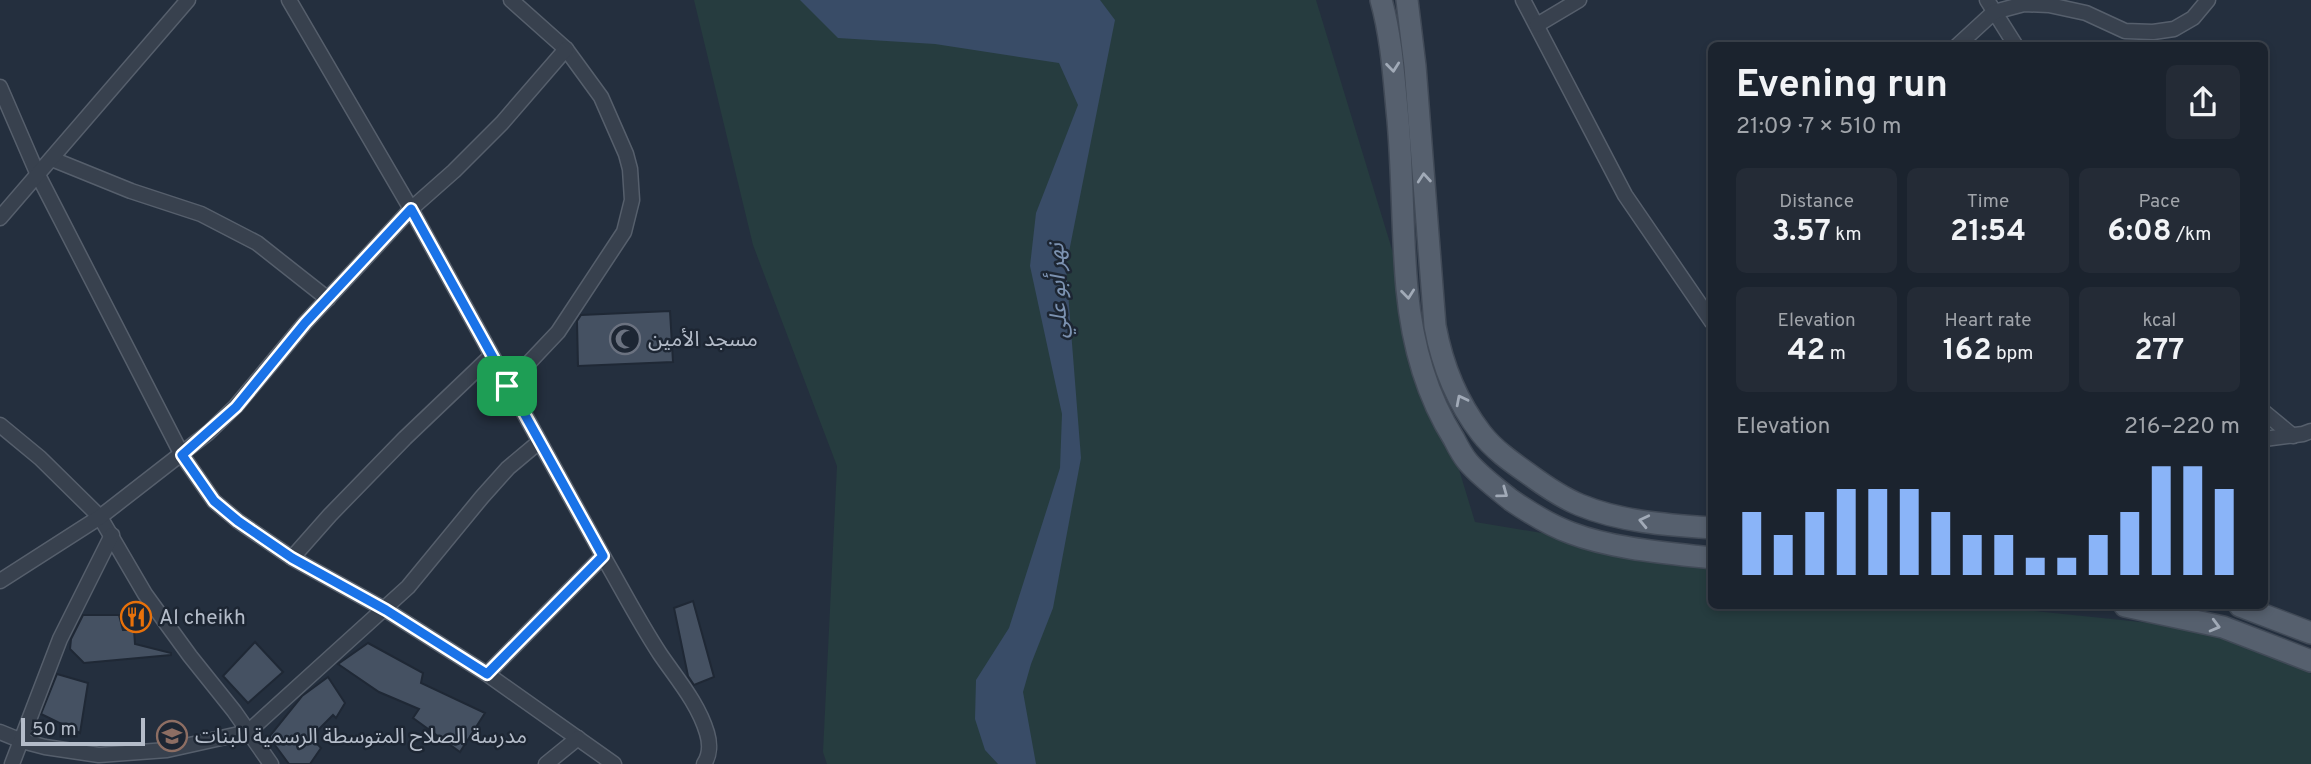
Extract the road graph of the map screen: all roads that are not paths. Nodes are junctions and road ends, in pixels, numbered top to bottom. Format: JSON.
{"nodes":[{"id":1,"x":188,"y":0,"type":"edge"},
{"id":2,"x":289,"y":0,"type":"edge"},
{"id":3,"x":511,"y":0,"type":"edge"},
{"id":4,"x":1381,"y":0,"type":"edge"},
{"id":5,"x":1407,"y":0,"type":"edge"},
{"id":6,"x":1523,"y":0,"type":"edge"},
{"id":7,"x":1579,"y":0,"type":"edge"},
{"id":8,"x":2208,"y":0,"type":"edge"},
{"id":9,"x":1990,"y":6,"type":"edge"},
{"id":10,"x":1537,"y":25,"type":"junction"},
{"id":11,"x":1959,"y":42,"type":"edge"},
{"id":12,"x":2013,"y":42,"type":"edge"},
{"id":13,"x":566,"y":49,"type":"junction"},
{"id":14,"x":0,"y":87,"type":"edge"},
{"id":15,"x":52,"y":159,"type":"junction"},
{"id":16,"x":38,"y":175,"type":"junction"},
{"id":17,"x":411,"y":209,"type":"junction"},
{"id":18,"x":0,"y":218,"type":"edge"},
{"id":19,"x":328,"y":299,"type":"junction"},
{"id":20,"x":1708,"y":316,"type":"edge"},
{"id":21,"x":491,"y":356,"type":"junction"},
{"id":22,"x":507,"y":386,"type":"junction"},
{"id":23,"x":2268,"y":415,"type":"edge"},
{"id":24,"x":0,"y":425,"type":"edge"},
{"id":25,"x":2311,"y":431,"type":"edge"},
{"id":26,"x":2293,"y":436,"type":"junction"},
{"id":27,"x":2268,"y":439,"type":"edge"},
{"id":28,"x":538,"y":442,"type":"junction"},
{"id":29,"x":182,"y":455,"type":"junction"},
{"id":30,"x":100,"y":517,"type":"junction"},
{"id":31,"x":1705,"y":528,"type":"edge"},
{"id":32,"x":112,"y":535,"type":"junction"},
{"id":33,"x":603,"y":556,"type":"junction"},
{"id":34,"x":1704,"y":557,"type":"edge"},
{"id":35,"x":292,"y":558,"type":"junction"},
{"id":36,"x":0,"y":581,"type":"edge"},
{"id":37,"x":2139,"y":609,"type":"edge"},
{"id":38,"x":2248,"y":609,"type":"edge"},
{"id":39,"x":386,"y":610,"type":"junction"},
{"id":40,"x":2311,"y":633,"type":"edge"},
{"id":41,"x":2311,"y":661,"type":"edge"},
{"id":42,"x":487,"y":674,"type":"junction"},
{"id":43,"x":0,"y":732,"type":"edge"},
{"id":44,"x":248,"y":732,"type":"junction"},
{"id":45,"x":578,"y":738,"type":"junction"},
{"id":46,"x":22,"y":741,"type":"junction"},
{"id":47,"x":123,"y":759,"type":"edge"},
{"id":48,"x":12,"y":764,"type":"edge"},
{"id":49,"x":271,"y":764,"type":"edge"},
{"id":50,"x":546,"y":764,"type":"edge"},
{"id":51,"x":614,"y":764,"type":"edge"},
{"id":52,"x":704,"y":764,"type":"edge"}],
"edges":[{"from":1,"to":15,"type":"street"},
{"from":2,"to":17,"type":"street"},
{"from":3,"to":13,"type":"street"},
{"from":4,"to":34,"type":"main road","one_way":true},
{"from":31,"to":5,"type":"main road","one_way":true},
{"from":6,"to":10,"type":"street"},
{"from":7,"to":10,"type":"street"},
{"from":8,"to":9,"type":"street"},
{"from":9,"to":11,"type":"street"},
{"from":9,"to":12,"type":"street"},
{"from":10,"to":20,"type":"street"},
{"from":13,"to":17,"type":"street"},
{"from":13,"to":22,"type":"street"},
{"from":14,"to":16,"type":"street"},
{"from":15,"to":16,"type":"street"},
{"from":15,"to":19,"type":"street"},
{"from":16,"to":18,"type":"street"},
{"from":16,"to":29,"type":"street"},
{"from":17,"to":19,"type":"street"},
{"from":17,"to":21,"type":"street"},
{"from":19,"to":29,"type":"street"},
{"from":21,"to":22,"type":"street"},
{"from":21,"to":35,"type":"street"},
{"from":22,"to":28,"type":"street"},
{"from":23,"to":26,"type":"street"},
{"from":24,"to":30,"type":"street"},
{"from":25,"to":26,"type":"street"},
{"from":26,"to":27,"type":"street"},
{"from":28,"to":33,"type":"street"},
{"from":28,"to":39,"type":"street"},
{"from":29,"to":30,"type":"street"},
{"from":29,"to":35,"type":"street"},
{"from":30,"to":32,"type":"street"},
{"from":30,"to":36,"type":"street"},
{"from":31,"to":34,"type":"main road"},
{"from":32,"to":44,"type":"street"},
{"from":32,"to":46,"type":"street"},
{"from":33,"to":42,"type":"street"},
{"from":33,"to":52,"type":"street"},
{"from":35,"to":39,"type":"street"},
{"from":37,"to":41,"type":"main road","one_way":true},
{"from":38,"to":40,"type":"main road"},
{"from":39,"to":42,"type":"street"},
{"from":39,"to":44,"type":"street"},
{"from":42,"to":45,"type":"street"},
{"from":43,"to":46,"type":"street"},
{"from":44,"to":47,"type":"street"},
{"from":44,"to":49,"type":"street"},
{"from":45,"to":50,"type":"street"},
{"from":45,"to":51,"type":"street"},
{"from":46,"to":47,"type":"street"},
{"from":46,"to":48,"type":"street"}]}
